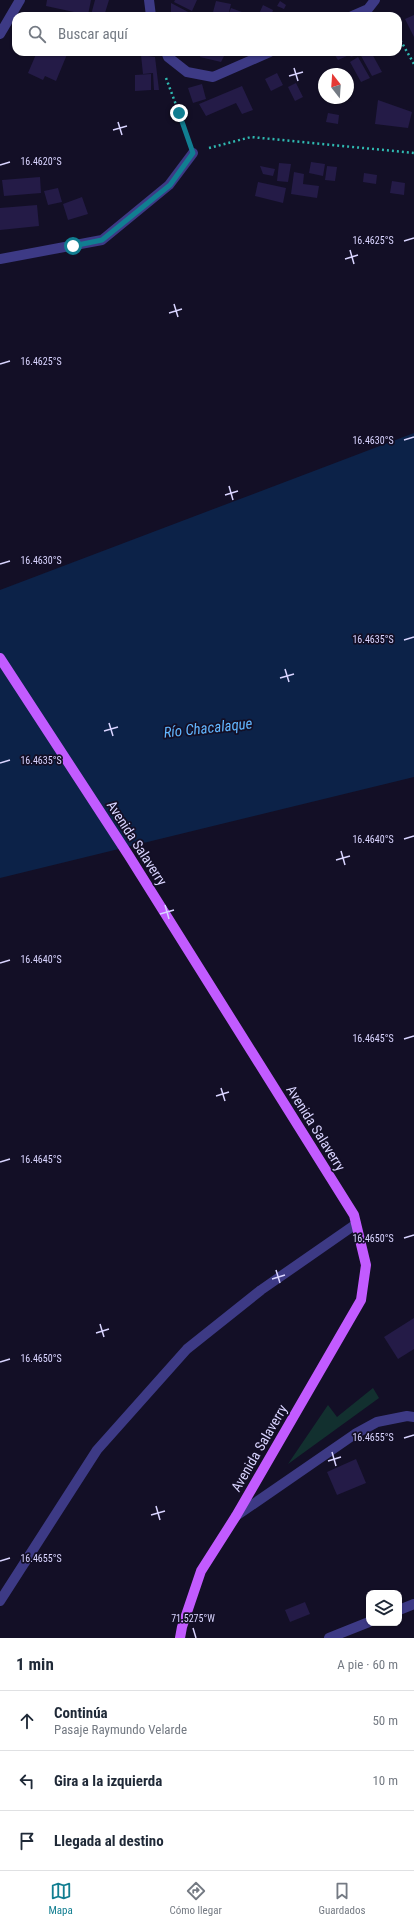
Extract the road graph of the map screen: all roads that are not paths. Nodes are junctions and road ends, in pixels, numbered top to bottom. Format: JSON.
{"nodes":[{"id":1,"x":20,"y":0,"type":"edge"},
{"id":2,"x":149,"y":0,"type":"edge"},
{"id":3,"x":375,"y":0,"type":"edge"},
{"id":4,"x":13,"y":12,"type":"edge"},
{"id":5,"x":150,"y":12,"type":"edge"},
{"id":6,"x":361,"y":12,"type":"edge"},
{"id":7,"x":12,"y":14,"type":"edge"},
{"id":8,"x":0,"y":34,"type":"edge"},
{"id":9,"x":169,"y":56,"type":"edge"},
{"id":10,"x":261,"y":56,"type":"edge"},
{"id":11,"x":193,"y":153,"type":"road end"},
{"id":12,"x":0,"y":259,"type":"edge"},
{"id":13,"x":0,"y":658,"type":"edge"},
{"id":14,"x":356,"y":1224,"type":"junction"},
{"id":15,"x":414,"y":1417,"type":"edge"},
{"id":16,"x":236,"y":1516,"type":"junction"},
{"id":17,"x":0,"y":1600,"type":"edge"},
{"id":18,"x":414,"y":1604,"type":"edge"},
{"id":19,"x":402,"y":1609,"type":"edge"},
{"id":20,"x":366,"y":1623,"type":"edge"},
{"id":21,"x":180,"y":1638,"type":"edge"},
{"id":22,"x":329,"y":1638,"type":"edge"}],
"edges":[{"from":1,"to":4,"type":"street"},
{"from":2,"to":5,"type":"street"},
{"from":3,"to":6,"type":"street"},
{"from":7,"to":8,"type":"street"},
{"from":9,"to":10,"type":"street"},
{"from":11,"to":12,"type":"street"},
{"from":13,"to":14,"type":"main road","name":"Avenida Salaverry"},
{"from":14,"to":16,"type":"main road","name":"Avenida Salaverry"},
{"from":14,"to":17,"type":"street"},
{"from":15,"to":16,"type":"street"},
{"from":16,"to":21,"type":"main road","name":"Avenida Salaverry"},
{"from":18,"to":19,"type":"street"},
{"from":20,"to":22,"type":"street"}]}
